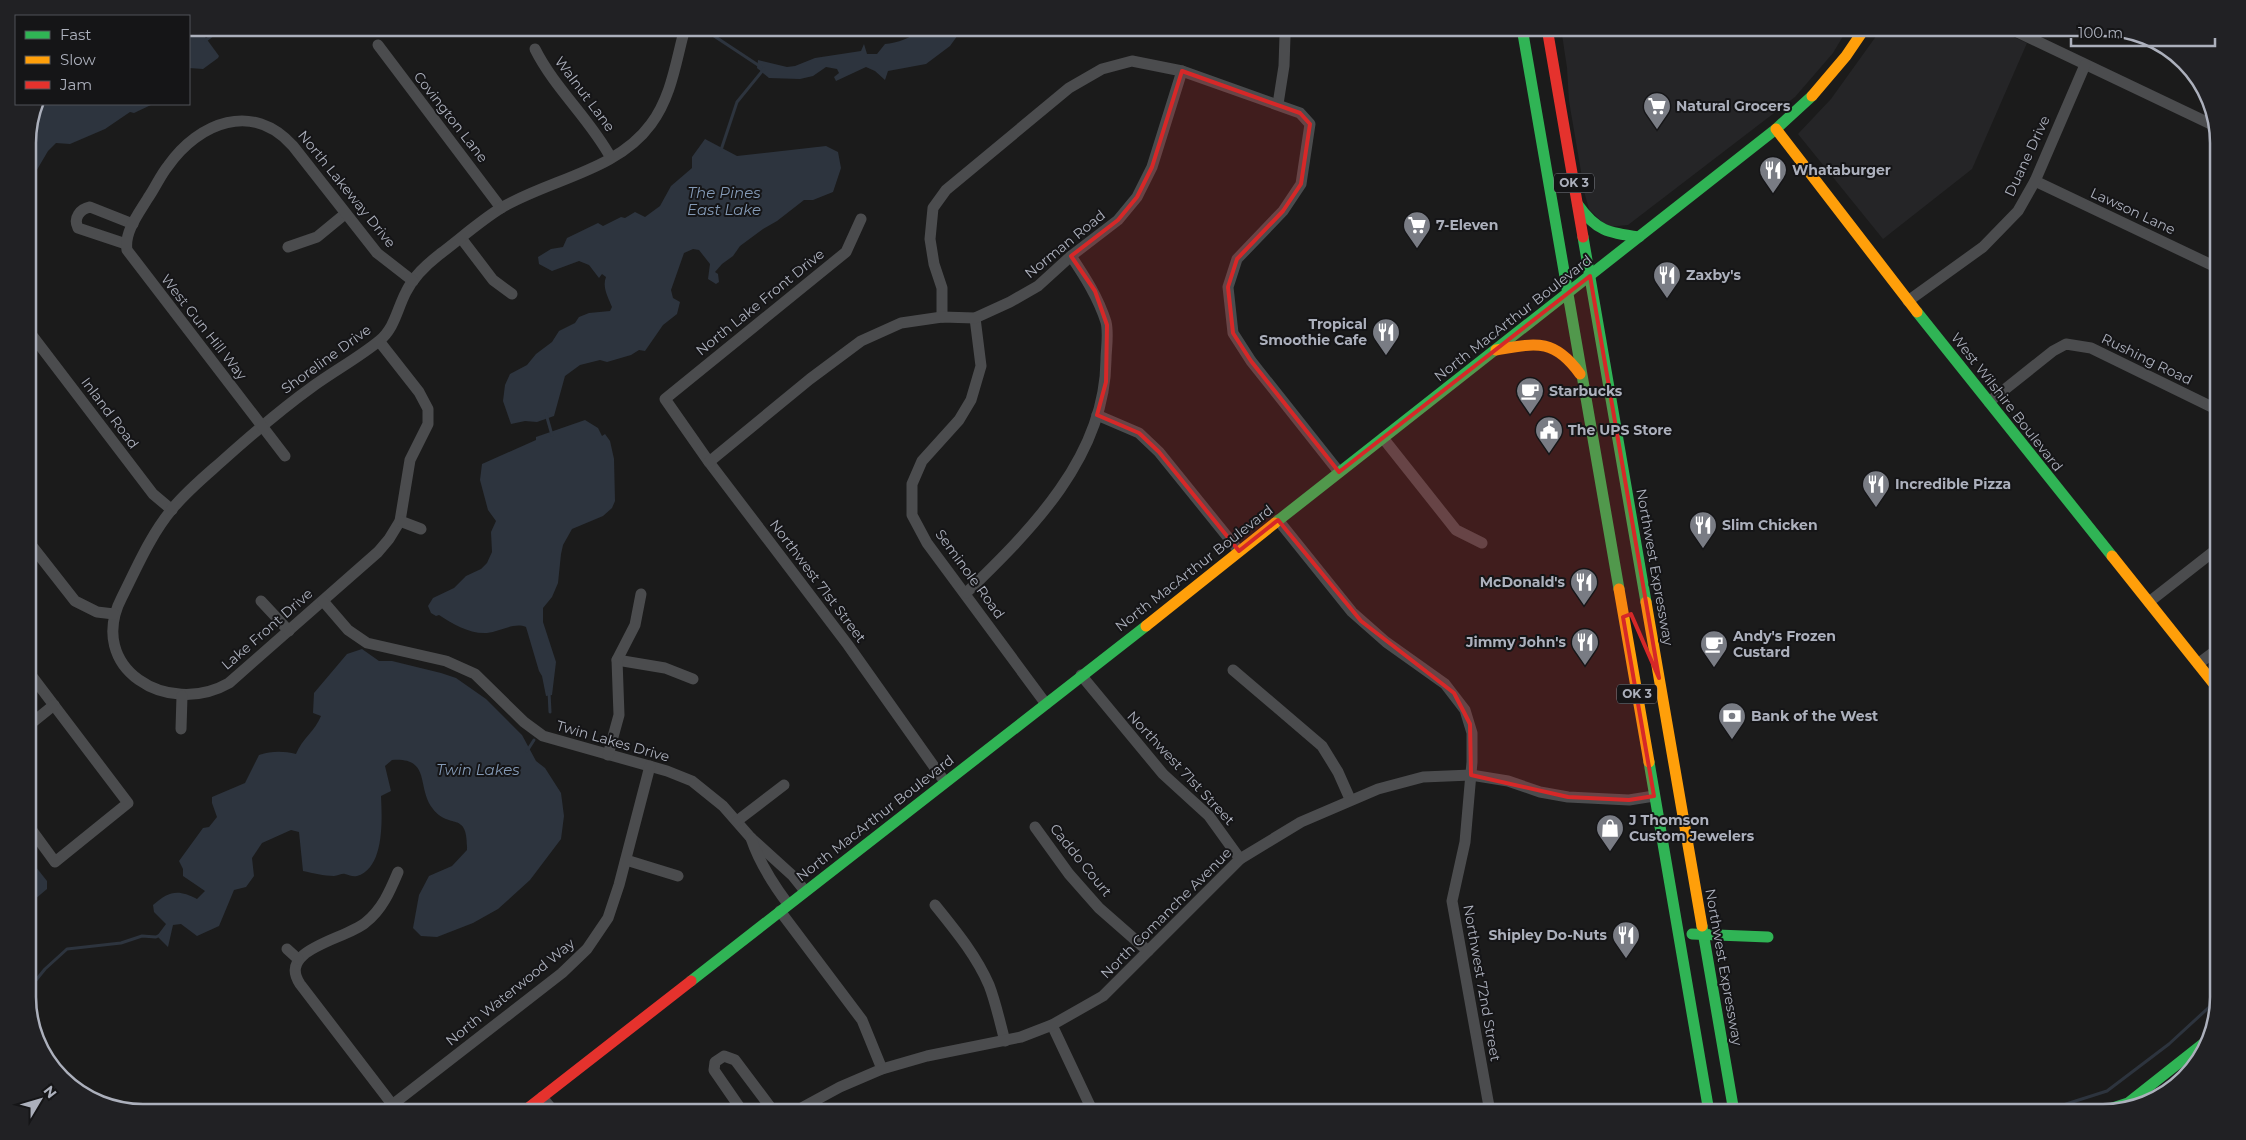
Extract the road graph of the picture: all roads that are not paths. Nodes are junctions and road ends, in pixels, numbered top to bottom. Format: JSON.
{"nodes":[{"id":1,"x":683,"y":36,"type":"edge"},
{"id":2,"x":1286,"y":36,"type":"dead end"},
{"id":3,"x":1529,"y":36,"type":"edge"},
{"id":4,"x":1543,"y":36,"type":"edge"},
{"id":5,"x":1860,"y":36,"type":"edge"},
{"id":6,"x":2025,"y":36,"type":"edge"},
{"id":7,"x":378,"y":44,"type":"dead end"},
{"id":8,"x":1538,"y":46,"type":"junction"},
{"id":9,"x":535,"y":49,"type":"dead end"},
{"id":10,"x":2085,"y":65,"type":"junction"},
{"id":11,"x":1182,"y":71,"type":"junction"},
{"id":12,"x":1278,"y":104,"type":"junction"},
{"id":13,"x":2208,"y":123,"type":"edge"},
{"id":14,"x":1776,"y":129,"type":"junction"},
{"id":15,"x":611,"y":158,"type":"junction"},
{"id":16,"x":2035,"y":181,"type":"junction"},
{"id":17,"x":1577,"y":203,"type":"junction"},
{"id":18,"x":501,"y":208,"type":"junction"},
{"id":19,"x":346,"y":214,"type":"junction"},
{"id":20,"x":861,"y":219,"type":"dead end"},
{"id":21,"x":133,"y":224,"type":"junction"},
{"id":22,"x":1639,"y":237,"type":"junction"},
{"id":23,"x":461,"y":238,"type":"junction"},
{"id":24,"x":126,"y":244,"type":"junction"},
{"id":25,"x":288,"y":246,"type":"dead end"},
{"id":26,"x":1071,"y":256,"type":"junction"},
{"id":27,"x":2210,"y":264,"type":"edge"},
{"id":28,"x":1590,"y":276,"type":"junction"},
{"id":29,"x":413,"y":281,"type":"junction"},
{"id":30,"x":512,"y":294,"type":"dead end"},
{"id":31,"x":1567,"y":294,"type":"junction"},
{"id":32,"x":1908,"y":301,"type":"junction"},
{"id":33,"x":942,"y":317,"type":"junction"},
{"id":34,"x":975,"y":318,"type":"junction"},
{"id":35,"x":36,"y":340,"type":"edge"},
{"id":36,"x":379,"y":341,"type":"junction"},
{"id":37,"x":1496,"y":350,"type":"junction"},
{"id":38,"x":1581,"y":376,"type":"junction"},
{"id":39,"x":665,"y":399,"type":"joint"},
{"id":40,"x":1989,"y":402,"type":"junction"},
{"id":41,"x":2210,"y":406,"type":"edge"},
{"id":42,"x":1097,"y":415,"type":"junction"},
{"id":43,"x":262,"y":426,"type":"junction"},
{"id":44,"x":1383,"y":438,"type":"junction"},
{"id":45,"x":285,"y":456,"type":"dead end"},
{"id":46,"x":709,"y":462,"type":"junction"},
{"id":47,"x":1339,"y":472,"type":"junction"},
{"id":48,"x":172,"y":510,"type":"junction"},
{"id":49,"x":1278,"y":520,"type":"junction"},
{"id":50,"x":400,"y":521,"type":"junction"},
{"id":51,"x":421,"y":529,"type":"dead end"},
{"id":52,"x":1482,"y":543,"type":"dead end"},
{"id":53,"x":36,"y":551,"type":"edge"},
{"id":54,"x":1238,"y":551,"type":"junction"},
{"id":55,"x":2210,"y":554,"type":"edge"},
{"id":56,"x":1612,"y":555,"type":"junction"},
{"id":57,"x":966,"y":593,"type":"junction"},
{"id":58,"x":641,"y":594,"type":"dead end"},
{"id":59,"x":261,"y":601,"type":"dead end"},
{"id":60,"x":323,"y":601,"type":"junction"},
{"id":61,"x":2148,"y":602,"type":"junction"},
{"id":62,"x":1648,"y":610,"type":"junction"},
{"id":63,"x":114,"y":614,"type":"junction"},
{"id":64,"x":1623,"y":616,"type":"junction"},
{"id":65,"x":289,"y":631,"type":"junction"},
{"id":66,"x":2210,"y":655,"type":"edge"},
{"id":67,"x":617,"y":660,"type":"junction"},
{"id":68,"x":2198,"y":664,"type":"junction"},
{"id":69,"x":1233,"y":670,"type":"dead end"},
{"id":70,"x":1081,"y":676,"type":"junction"},
{"id":71,"x":1658,"y":678,"type":"junction"},
{"id":72,"x":693,"y":679,"type":"dead end"},
{"id":73,"x":2210,"y":680,"type":"edge"},
{"id":74,"x":36,"y":681,"type":"edge"},
{"id":75,"x":182,"y":696,"type":"junction"},
{"id":76,"x":1046,"y":704,"type":"junction"},
{"id":77,"x":54,"y":705,"type":"junction"},
{"id":78,"x":36,"y":720,"type":"edge"},
{"id":79,"x":181,"y":729,"type":"dead end"},
{"id":80,"x":608,"y":755,"type":"junction"},
{"id":81,"x":650,"y":766,"type":"junction"},
{"id":82,"x":1471,"y":775,"type":"junction"},
{"id":83,"x":945,"y":782,"type":"junction"},
{"id":84,"x":784,"y":785,"type":"dead end"},
{"id":85,"x":1654,"y":796,"type":"junction"},
{"id":86,"x":1350,"y":799,"type":"junction"},
{"id":87,"x":737,"y":821,"type":"junction"},
{"id":88,"x":1035,"y":828,"type":"dead end"},
{"id":89,"x":36,"y":836,"type":"edge"},
{"id":90,"x":750,"y":838,"type":"junction"},
{"id":91,"x":1240,"y":859,"type":"junction"},
{"id":92,"x":626,"y":860,"type":"junction"},
{"id":93,"x":398,"y":872,"type":"dead end"},
{"id":94,"x":678,"y":876,"type":"dead end"},
{"id":95,"x":805,"y":891,"type":"junction"},
{"id":96,"x":935,"y":905,"type":"dead end"},
{"id":97,"x":784,"y":908,"type":"junction"},
{"id":98,"x":1700,"y":916,"type":"junction"},
{"id":99,"x":1677,"y":934,"type":"junction"},
{"id":100,"x":1704,"y":935,"type":"junction"},
{"id":101,"x":287,"y":949,"type":"dead end"},
{"id":102,"x":1148,"y":951,"type":"junction"},
{"id":103,"x":298,"y":959,"type":"junction"},
{"id":104,"x":1052,"y":1024,"type":"junction"},
{"id":105,"x":1005,"y":1041,"type":"junction"},
{"id":106,"x":2196,"y":1049,"type":"edge"},
{"id":107,"x":882,"y":1069,"type":"junction"},
{"id":108,"x":542,"y":1097,"type":"junction"},
{"id":109,"x":2132,"y":1100,"type":"edge"},
{"id":110,"x":391,"y":1104,"type":"edge"},
{"id":111,"x":401,"y":1104,"type":"edge"},
{"id":112,"x":533,"y":1104,"type":"edge"},
{"id":113,"x":548,"y":1104,"type":"edge"},
{"id":114,"x":737,"y":1104,"type":"edge"},
{"id":115,"x":768,"y":1104,"type":"edge"},
{"id":116,"x":809,"y":1104,"type":"edge"},
{"id":117,"x":1089,"y":1104,"type":"edge"},
{"id":118,"x":1489,"y":1104,"type":"edge"},
{"id":119,"x":1708,"y":1104,"type":"edge"},
{"id":120,"x":1733,"y":1104,"type":"edge"}],
"edges":[{"from":1,"to":15,"type":"street","name":"Shoreline Drive"},
{"from":2,"to":12,"type":"street"},
{"from":3,"to":8,"type":"main road","name":"Northwest Expressway","number":"OK 3"},
{"from":4,"to":8,"type":"main road","name":"Northwest Expressway","number":"OK 3"},
{"from":5,"to":14,"type":"main road","name":"North MacArthur Boulevard"},
{"from":6,"to":10,"type":"street"},
{"from":7,"to":18,"type":"street","name":"Covington Lane"},
{"from":8,"to":17,"type":"main road","name":"Northwest Expressway","number":"OK 3"},
{"from":8,"to":31,"type":"main road","name":"Northwest Expressway","number":"OK 3"},
{"from":9,"to":15,"type":"street","name":"Walnut Lane"},
{"from":10,"to":13,"type":"street"},
{"from":10,"to":16,"type":"street","name":"Duane Drive"},
{"from":11,"to":12,"type":"street"},
{"from":11,"to":26,"type":"street","name":"Norman Road"},
{"from":11,"to":33,"type":"street"},
{"from":12,"to":47,"type":"street"},
{"from":14,"to":22,"type":"main road","name":"North MacArthur Boulevard"},
{"from":14,"to":32,"type":"main road","name":"West Wilshire Boulevard"},
{"from":15,"to":18,"type":"street","name":"Shoreline Drive"},
{"from":16,"to":27,"type":"street","name":"Lawson Lane"},
{"from":16,"to":32,"type":"street","name":"Duane Drive"},
{"from":17,"to":22,"type":"main road"},
{"from":17,"to":28,"type":"main road","name":"Northwest Expressway","number":"OK 3"},
{"from":18,"to":23,"type":"street","name":"Shoreline Drive"},
{"from":19,"to":21,"type":"street","name":"North Lakeway Drive"},
{"from":19,"to":25,"type":"street"},
{"from":19,"to":29,"type":"street","name":"North Lakeway Drive"},
{"from":20,"to":39,"type":"street","name":"North Lake Front Drive"},
{"from":21,"to":24,"type":"street"},
{"from":21,"to":24,"type":"street"},
{"from":22,"to":28,"type":"main road","name":"North MacArthur Boulevard"},
{"from":23,"to":29,"type":"street","name":"Shoreline Drive"},
{"from":23,"to":30,"type":"street"},
{"from":24,"to":43,"type":"street","name":"West Gun Hill Way"},
{"from":26,"to":34,"type":"street","name":"Norman Road"},
{"from":26,"to":42,"type":"street"},
{"from":28,"to":31,"type":"main road","name":"North MacArthur Boulevard"},
{"from":28,"to":62,"type":"main road","name":"Northwest Expressway","number":"OK 3"},
{"from":29,"to":36,"type":"street","name":"Shoreline Drive"},
{"from":31,"to":37,"type":"main road","name":"North MacArthur Boulevard"},
{"from":31,"to":38,"type":"main road","name":"Northwest Expressway","number":"OK 3"},
{"from":32,"to":40,"type":"main road","name":"West Wilshire Boulevard"},
{"from":33,"to":34,"type":"street","name":"Norman Road"},
{"from":33,"to":46,"type":"street","name":"Norman Road"},
{"from":34,"to":57,"type":"street","name":"Seminole Road"},
{"from":35,"to":48,"type":"street","name":"Inland Road"},
{"from":36,"to":43,"type":"street","name":"Shoreline Drive"},
{"from":36,"to":50,"type":"street","name":"Lake Front Drive"},
{"from":37,"to":38,"type":"main road"},
{"from":37,"to":44,"type":"main road","name":"North MacArthur Boulevard"},
{"from":38,"to":56,"type":"main road","name":"Northwest Expressway","number":"OK 3"},
{"from":39,"to":46,"type":"street","name":"Northwest 71st Street"},
{"from":40,"to":41,"type":"street","name":"Rushing Road"},
{"from":40,"to":61,"type":"main road","name":"West Wilshire Boulevard"},
{"from":42,"to":54,"type":"street"},
{"from":42,"to":57,"type":"street"},
{"from":43,"to":45,"type":"street","name":"West Gun Hill Way"},
{"from":43,"to":48,"type":"street","name":"Shoreline Drive"},
{"from":44,"to":47,"type":"main road","name":"North MacArthur Boulevard"},
{"from":44,"to":52,"type":"street"},
{"from":46,"to":83,"type":"street","name":"Northwest 71st Street"},
{"from":47,"to":49,"type":"main road","name":"North MacArthur Boulevard"},
{"from":48,"to":63,"type":"street","name":"Shoreline Drive"},
{"from":49,"to":54,"type":"main road","name":"North MacArthur Boulevard"},
{"from":49,"to":82,"type":"street","name":"Northwest 72nd Street"},
{"from":50,"to":51,"type":"street"},
{"from":50,"to":60,"type":"street","name":"Lake Front Drive"},
{"from":53,"to":63,"type":"street"},
{"from":54,"to":70,"type":"main road","name":"North MacArthur Boulevard"},
{"from":55,"to":61,"type":"street"},
{"from":56,"to":62,"type":"main road"},
{"from":56,"to":64,"type":"main road","name":"Northwest Expressway","number":"OK 3"},
{"from":57,"to":76,"type":"street","name":"Seminole Road"},
{"from":58,"to":67,"type":"street"},
{"from":59,"to":65,"type":"street"},
{"from":60,"to":65,"type":"street","name":"Lake Front Drive"},
{"from":60,"to":80,"type":"street","name":"Twin Lakes Drive"},
{"from":61,"to":68,"type":"main road","name":"West Wilshire Boulevard"},
{"from":62,"to":71,"type":"main road","name":"Northwest Expressway","number":"OK 3"},
{"from":63,"to":75,"type":"street","name":"Lake Front Drive"},
{"from":64,"to":71,"type":"main road"},
{"from":64,"to":85,"type":"main road","name":"Northwest Expressway","number":"OK 3"},
{"from":65,"to":75,"type":"street","name":"Lake Front Drive"},
{"from":66,"to":68,"type":"street"},
{"from":67,"to":72,"type":"street"},
{"from":67,"to":80,"type":"street"},
{"from":68,"to":73,"type":"main road","name":"West Wilshire Boulevard"},
{"from":69,"to":86,"type":"street"},
{"from":70,"to":76,"type":"main road","name":"North MacArthur Boulevard"},
{"from":70,"to":91,"type":"street","name":"Northwest 71st Street"},
{"from":71,"to":98,"type":"main road","name":"Northwest Expressway","number":"OK 3"},
{"from":74,"to":77,"type":"street"},
{"from":75,"to":79,"type":"street"},
{"from":76,"to":83,"type":"main road","name":"North MacArthur Boulevard"},
{"from":77,"to":78,"type":"street"},
{"from":77,"to":89,"type":"street"},
{"from":80,"to":81,"type":"street","name":"Twin Lakes Drive"},
{"from":81,"to":87,"type":"street","name":"Twin Lakes Drive"},
{"from":81,"to":92,"type":"street","name":"North Waterwood Way"},
{"from":82,"to":85,"type":"street","name":"North Comanche Avenue"},
{"from":82,"to":86,"type":"street","name":"North Comanche Avenue"},
{"from":82,"to":118,"type":"street","name":"Northwest 72nd Street"},
{"from":83,"to":95,"type":"main road","name":"North MacArthur Boulevard"},
{"from":84,"to":87,"type":"street"},
{"from":85,"to":99,"type":"main road","name":"Northwest Expressway","number":"OK 3"},
{"from":86,"to":91,"type":"street","name":"North Comanche Avenue"},
{"from":87,"to":90,"type":"street","name":"Twin Lakes Drive"},
{"from":88,"to":102,"type":"street","name":"Caddo Court"},
{"from":90,"to":95,"type":"street","name":"Twin Lakes Drive"},
{"from":90,"to":97,"type":"street"},
{"from":91,"to":102,"type":"street","name":"North Comanche Avenue"},
{"from":92,"to":94,"type":"street"},
{"from":92,"to":111,"type":"street","name":"North Waterwood Way"},
{"from":93,"to":103,"type":"street"},
{"from":95,"to":97,"type":"main road","name":"North MacArthur Boulevard"},
{"from":96,"to":105,"type":"street"},
{"from":97,"to":107,"type":"street"},
{"from":97,"to":108,"type":"main road","name":"North MacArthur Boulevard"},
{"from":98,"to":100,"type":"main road","name":"Northwest Expressway","number":"OK 3"},
{"from":98,"to":100,"type":"main road"},
{"from":99,"to":100,"type":"main road"},
{"from":99,"to":119,"type":"main road","name":"Northwest Expressway","number":"OK 3"},
{"from":100,"to":120,"type":"main road","name":"Northwest Expressway","number":"OK 3"},
{"from":101,"to":103,"type":"street"},
{"from":102,"to":104,"type":"street","name":"North Comanche Avenue"},
{"from":103,"to":110,"type":"street"},
{"from":104,"to":105,"type":"street","name":"North Comanche Avenue"},
{"from":104,"to":117,"type":"street"},
{"from":105,"to":107,"type":"street","name":"North Comanche Avenue"},
{"from":106,"to":109,"type":"main road"},
{"from":107,"to":116,"type":"street","name":"North Comanche Avenue"},
{"from":108,"to":112,"type":"main road","name":"North MacArthur Boulevard"},
{"from":108,"to":113,"type":"street"},
{"from":114,"to":115,"type":"street"}]}
